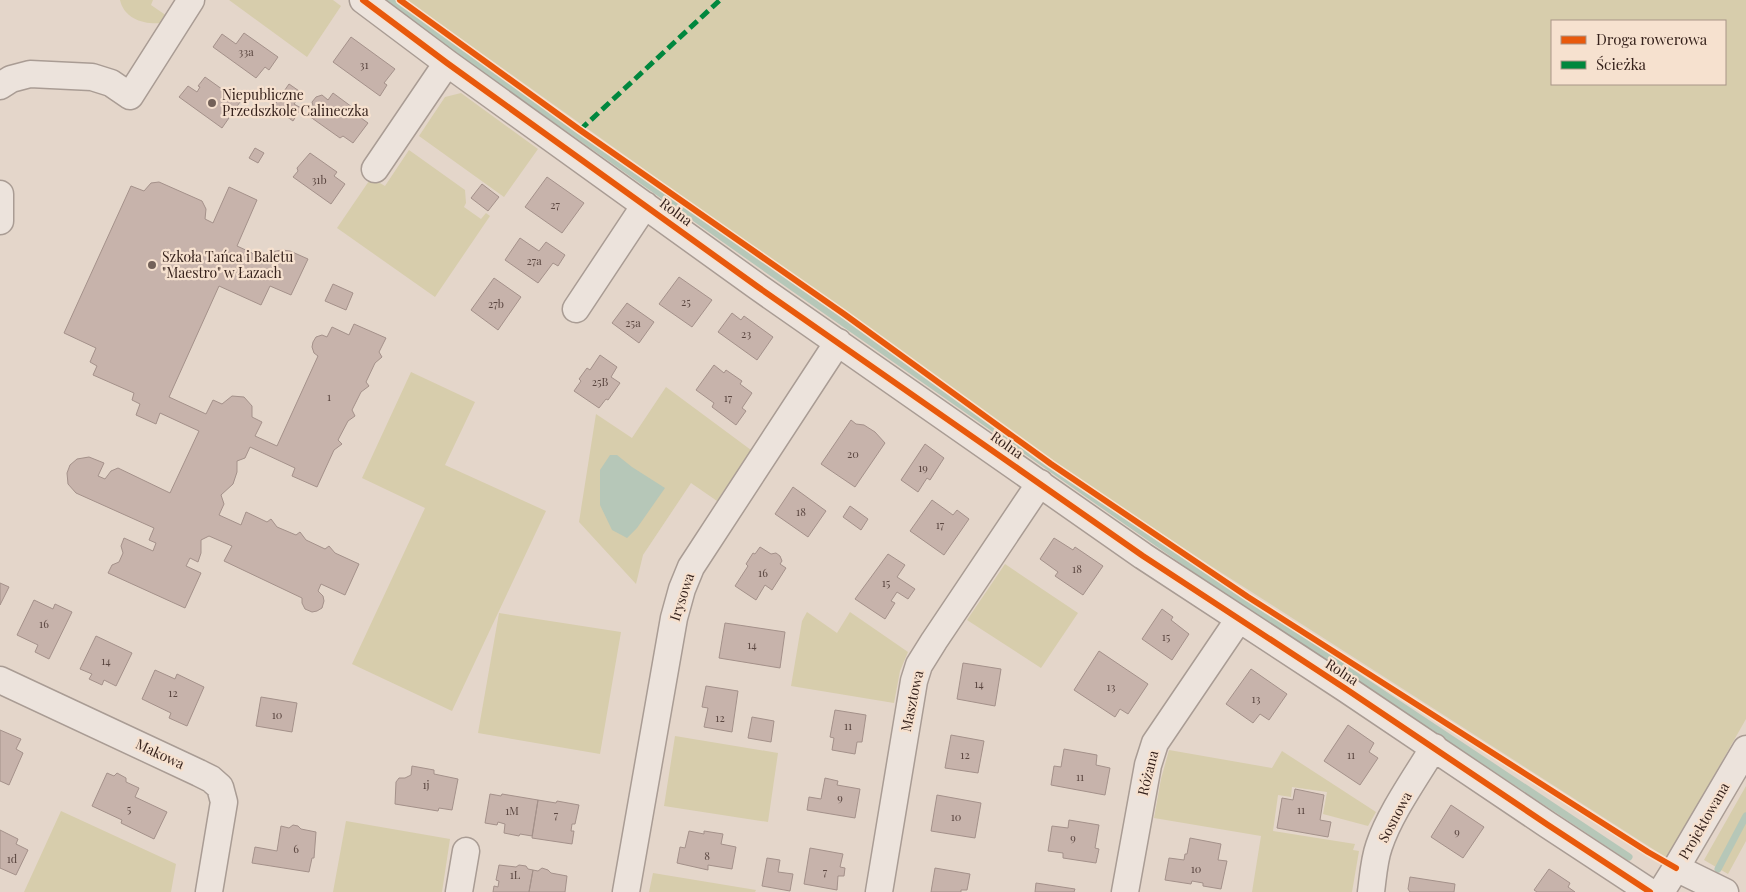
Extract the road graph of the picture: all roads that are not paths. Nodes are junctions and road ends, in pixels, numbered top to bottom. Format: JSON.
{"nodes":[{"id":1,"x":191,"y":0,"type":"edge"},
{"id":2,"x":363,"y":0,"type":"edge"},
{"id":3,"x":447,"y":62,"type":"junction"},
{"id":4,"x":0,"y":86,"type":"edge"},
{"id":5,"x":375,"y":170,"type":"dead end"},
{"id":6,"x":0,"y":194,"type":"edge"},
{"id":7,"x":644,"y":205,"type":"junction"},
{"id":8,"x":0,"y":221,"type":"edge"},
{"id":9,"x":576,"y":309,"type":"dead end"},
{"id":10,"x":838,"y":342,"type":"junction"},
{"id":11,"x":1040,"y":484,"type":"junction"},
{"id":12,"x":1239,"y":619,"type":"junction"},
{"id":13,"x":0,"y":680,"type":"edge"},
{"id":14,"x":1434,"y":747,"type":"junction"},
{"id":15,"x":1746,"y":749,"type":"edge"},
{"id":16,"x":466,"y":851,"type":"dead end"},
{"id":17,"x":1676,"y":868,"type":"junction"},
{"id":18,"x":209,"y":892,"type":"edge"},
{"id":19,"x":459,"y":892,"type":"edge"},
{"id":20,"x":626,"y":892,"type":"edge"},
{"id":21,"x":879,"y":892,"type":"edge"},
{"id":22,"x":1125,"y":892,"type":"edge"},
{"id":23,"x":1371,"y":892,"type":"edge"},
{"id":24,"x":1650,"y":892,"type":"edge"},
{"id":25,"x":1660,"y":892,"type":"edge"},
{"id":26,"x":1724,"y":892,"type":"edge"}],
"edges":[{"from":1,"to":4,"type":"street"},
{"from":2,"to":3,"type":"street","name":"Rolna"},
{"from":3,"to":5,"type":"street"},
{"from":3,"to":7,"type":"street","name":"Rolna"},
{"from":6,"to":8,"type":"street"},
{"from":7,"to":9,"type":"street"},
{"from":7,"to":10,"type":"street","name":"Rolna"},
{"from":10,"to":11,"type":"street","name":"Rolna"},
{"from":10,"to":20,"type":"street","name":"Irysowa"},
{"from":11,"to":12,"type":"street","name":"Rolna"},
{"from":11,"to":21,"type":"street","name":"Masztowa"},
{"from":12,"to":14,"type":"street","name":"Rolna"},
{"from":12,"to":22,"type":"street","name":"Różana"},
{"from":13,"to":18,"type":"street","name":"Makowa"},
{"from":14,"to":23,"type":"street","name":"Sosnowa"},
{"from":14,"to":24,"type":"street","name":"Rolna"},
{"from":15,"to":17,"type":"street","name":"Projektowana"},
{"from":16,"to":19,"type":"street"},
{"from":17,"to":25,"type":"street","name":"Projektowana"},
{"from":17,"to":26,"type":"street"}]}
